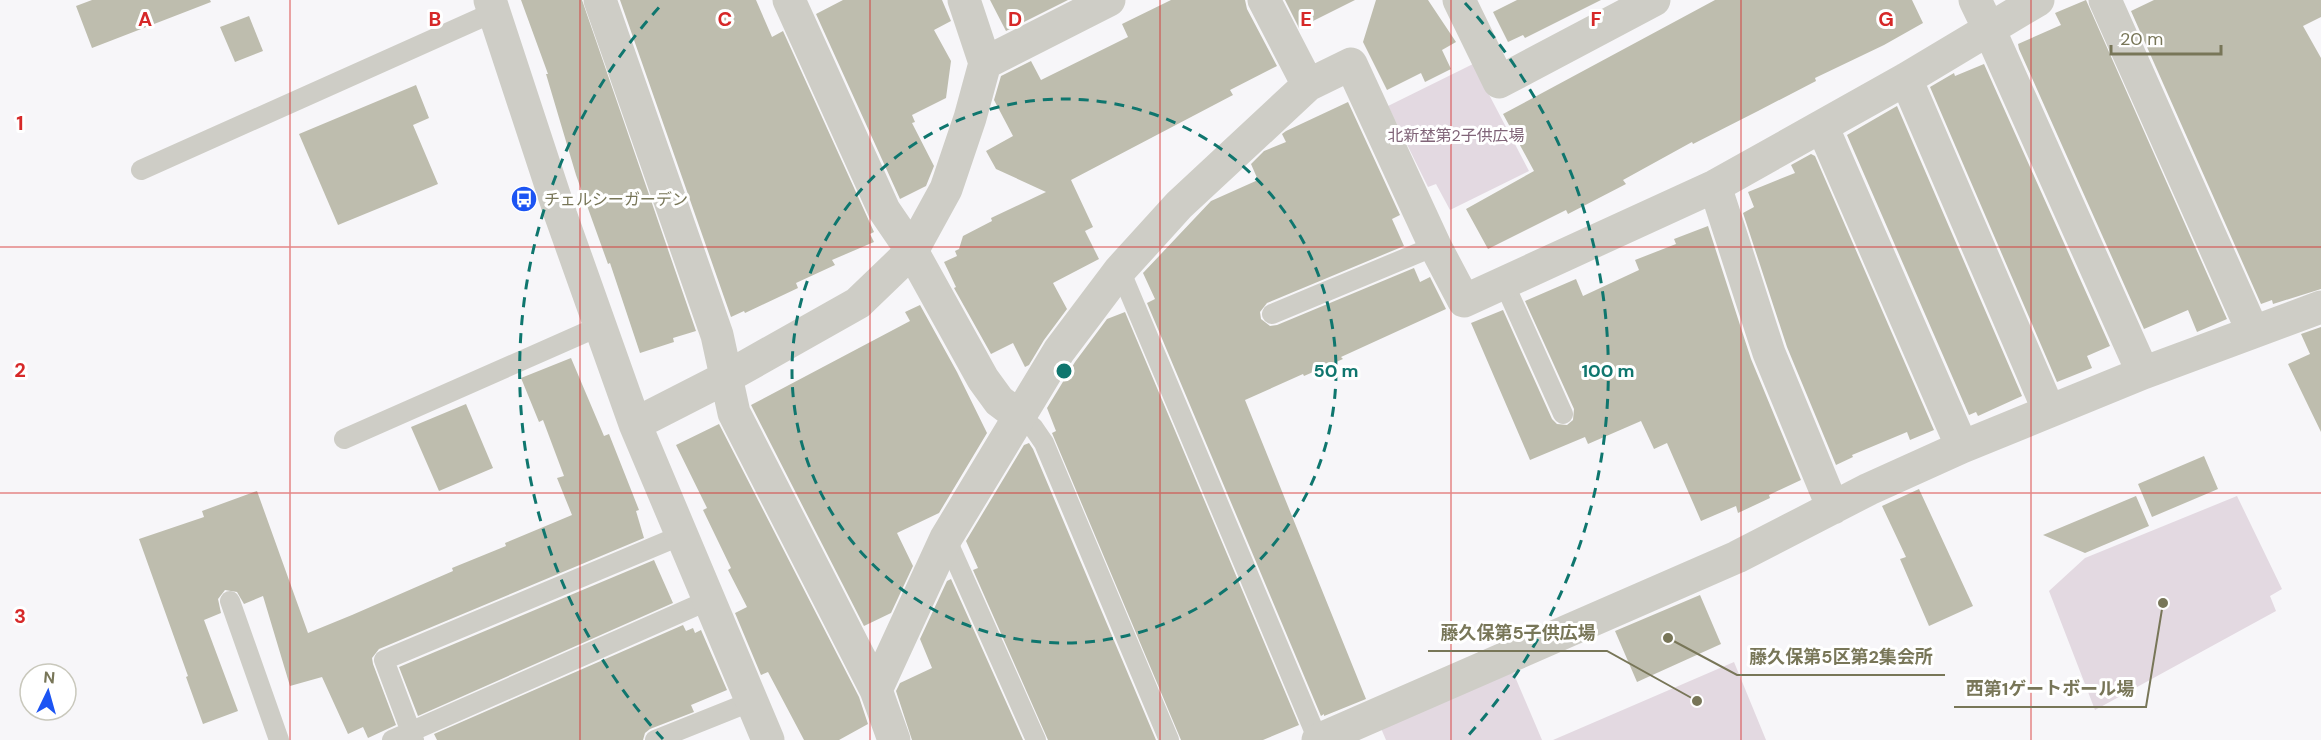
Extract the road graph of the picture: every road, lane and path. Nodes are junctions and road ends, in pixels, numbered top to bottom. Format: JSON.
{"nodes":[{"id":1,"x":600,"y":0,"type":"edge"},
{"id":2,"x":789,"y":0,"type":"edge"},
{"id":3,"x":964,"y":0,"type":"edge"},
{"id":4,"x":1110,"y":0,"type":"edge"},
{"id":5,"x":1264,"y":0,"type":"edge"},
{"id":6,"x":1459,"y":0,"type":"edge"},
{"id":7,"x":1654,"y":0,"type":"edge"},
{"id":8,"x":1975,"y":0,"type":"edge"},
{"id":9,"x":2038,"y":0,"type":"edge"},
{"id":10,"x":2105,"y":0,"type":"edge"},
{"id":11,"x":492,"y":6,"type":"edge"},
{"id":12,"x":1989,"y":29,"type":"junction"},
{"id":13,"x":985,"y":63,"type":"junction"},
{"id":14,"x":1906,"y":79,"type":"junction"},
{"id":15,"x":1308,"y":85,"type":"junction"},
{"id":16,"x":1822,"y":126,"type":"junction"},
{"id":17,"x":141,"y":170,"type":"dead end"},
{"id":18,"x":1715,"y":186,"type":"junction"},
{"id":19,"x":1435,"y":246,"type":"junction"},
{"id":20,"x":912,"y":251,"type":"junction"},
{"id":21,"x":1120,"y":270,"type":"junction"},
{"id":22,"x":1504,"y":283,"type":"junction"},
{"id":23,"x":2321,"y":307,"type":"edge"},
{"id":24,"x":1272,"y":314,"type":"dead end"},
{"id":25,"x":600,"y":326,"type":"junction"},
{"id":26,"x":2253,"y":332,"type":"junction"},
{"id":27,"x":2143,"y":373,"type":"junction"},
{"id":28,"x":725,"y":378,"type":"junction"},
{"id":29,"x":2049,"y":411,"type":"junction"},
{"id":30,"x":1563,"y":414,"type":"dead end"},
{"id":31,"x":1019,"y":416,"type":"junction"},
{"id":32,"x":635,"y":424,"type":"junction"},
{"id":33,"x":344,"y":439,"type":"dead end"},
{"id":34,"x":1962,"y":447,"type":"junction"},
{"id":35,"x":1833,"y":508,"type":"junction"},
{"id":36,"x":682,"y":535,"type":"junction"},
{"id":37,"x":946,"y":538,"type":"junction"},
{"id":38,"x":709,"y":600,"type":"junction"},
{"id":39,"x":230,"y":601,"type":"dead end"},
{"id":40,"x":876,"y":690,"type":"junction"},
{"id":41,"x":750,"y":702,"type":"junction"},
{"id":42,"x":412,"y":736,"type":"edge"},
{"id":43,"x":279,"y":740,"type":"edge"},
{"id":44,"x":392,"y":740,"type":"edge"},
{"id":45,"x":655,"y":740,"type":"edge"},
{"id":46,"x":768,"y":740,"type":"edge"},
{"id":47,"x":894,"y":740,"type":"edge"},
{"id":48,"x":1035,"y":740,"type":"edge"},
{"id":49,"x":1169,"y":740,"type":"edge"},
{"id":50,"x":1318,"y":740,"type":"edge"}],
"edges":[{"from":1,"to":28,"type":"street"},
{"from":2,"to":20,"type":"street"},
{"from":3,"to":13,"type":"street"},
{"from":4,"to":13,"type":"street"},
{"from":5,"to":15,"type":"street"},
{"from":6,"to":7,"type":"street"},
{"from":8,"to":12,"type":"street"},
{"from":9,"to":12,"type":"street"},
{"from":10,"to":26,"type":"street"},
{"from":11,"to":17,"type":"lane"},
{"from":11,"to":25,"type":"street"},
{"from":12,"to":14,"type":"street"},
{"from":12,"to":27,"type":"street"},
{"from":13,"to":20,"type":"street"},
{"from":14,"to":16,"type":"street"},
{"from":14,"to":29,"type":"street"},
{"from":15,"to":19,"type":"street"},
{"from":15,"to":21,"type":"street"},
{"from":16,"to":18,"type":"street"},
{"from":16,"to":34,"type":"street"},
{"from":18,"to":22,"type":"street"},
{"from":18,"to":35,"type":"street"},
{"from":19,"to":22,"type":"street"},
{"from":19,"to":24,"type":"lane"},
{"from":20,"to":28,"type":"street"},
{"from":20,"to":31,"type":"street"},
{"from":21,"to":31,"type":"street"},
{"from":21,"to":50,"type":"lane"},
{"from":22,"to":30,"type":"lane"},
{"from":23,"to":26,"type":"street"},
{"from":25,"to":32,"type":"street"},
{"from":25,"to":33,"type":"lane"},
{"from":26,"to":27,"type":"street"},
{"from":27,"to":29,"type":"street"},
{"from":28,"to":32,"type":"street"},
{"from":28,"to":40,"type":"street"},
{"from":29,"to":34,"type":"street"},
{"from":31,"to":37,"type":"street"},
{"from":31,"to":49,"type":"lane"},
{"from":32,"to":36,"type":"street"},
{"from":34,"to":35,"type":"street"},
{"from":35,"to":50,"type":"street"},
{"from":36,"to":38,"type":"street"},
{"from":36,"to":42,"type":"lane"},
{"from":37,"to":40,"type":"street"},
{"from":37,"to":48,"type":"lane"},
{"from":38,"to":41,"type":"street"},
{"from":38,"to":42,"type":"lane"},
{"from":39,"to":43,"type":"lane"},
{"from":40,"to":47,"type":"street"},
{"from":41,"to":45,"type":"lane"},
{"from":41,"to":46,"type":"street"},
{"from":42,"to":44,"type":"lane"}]}
